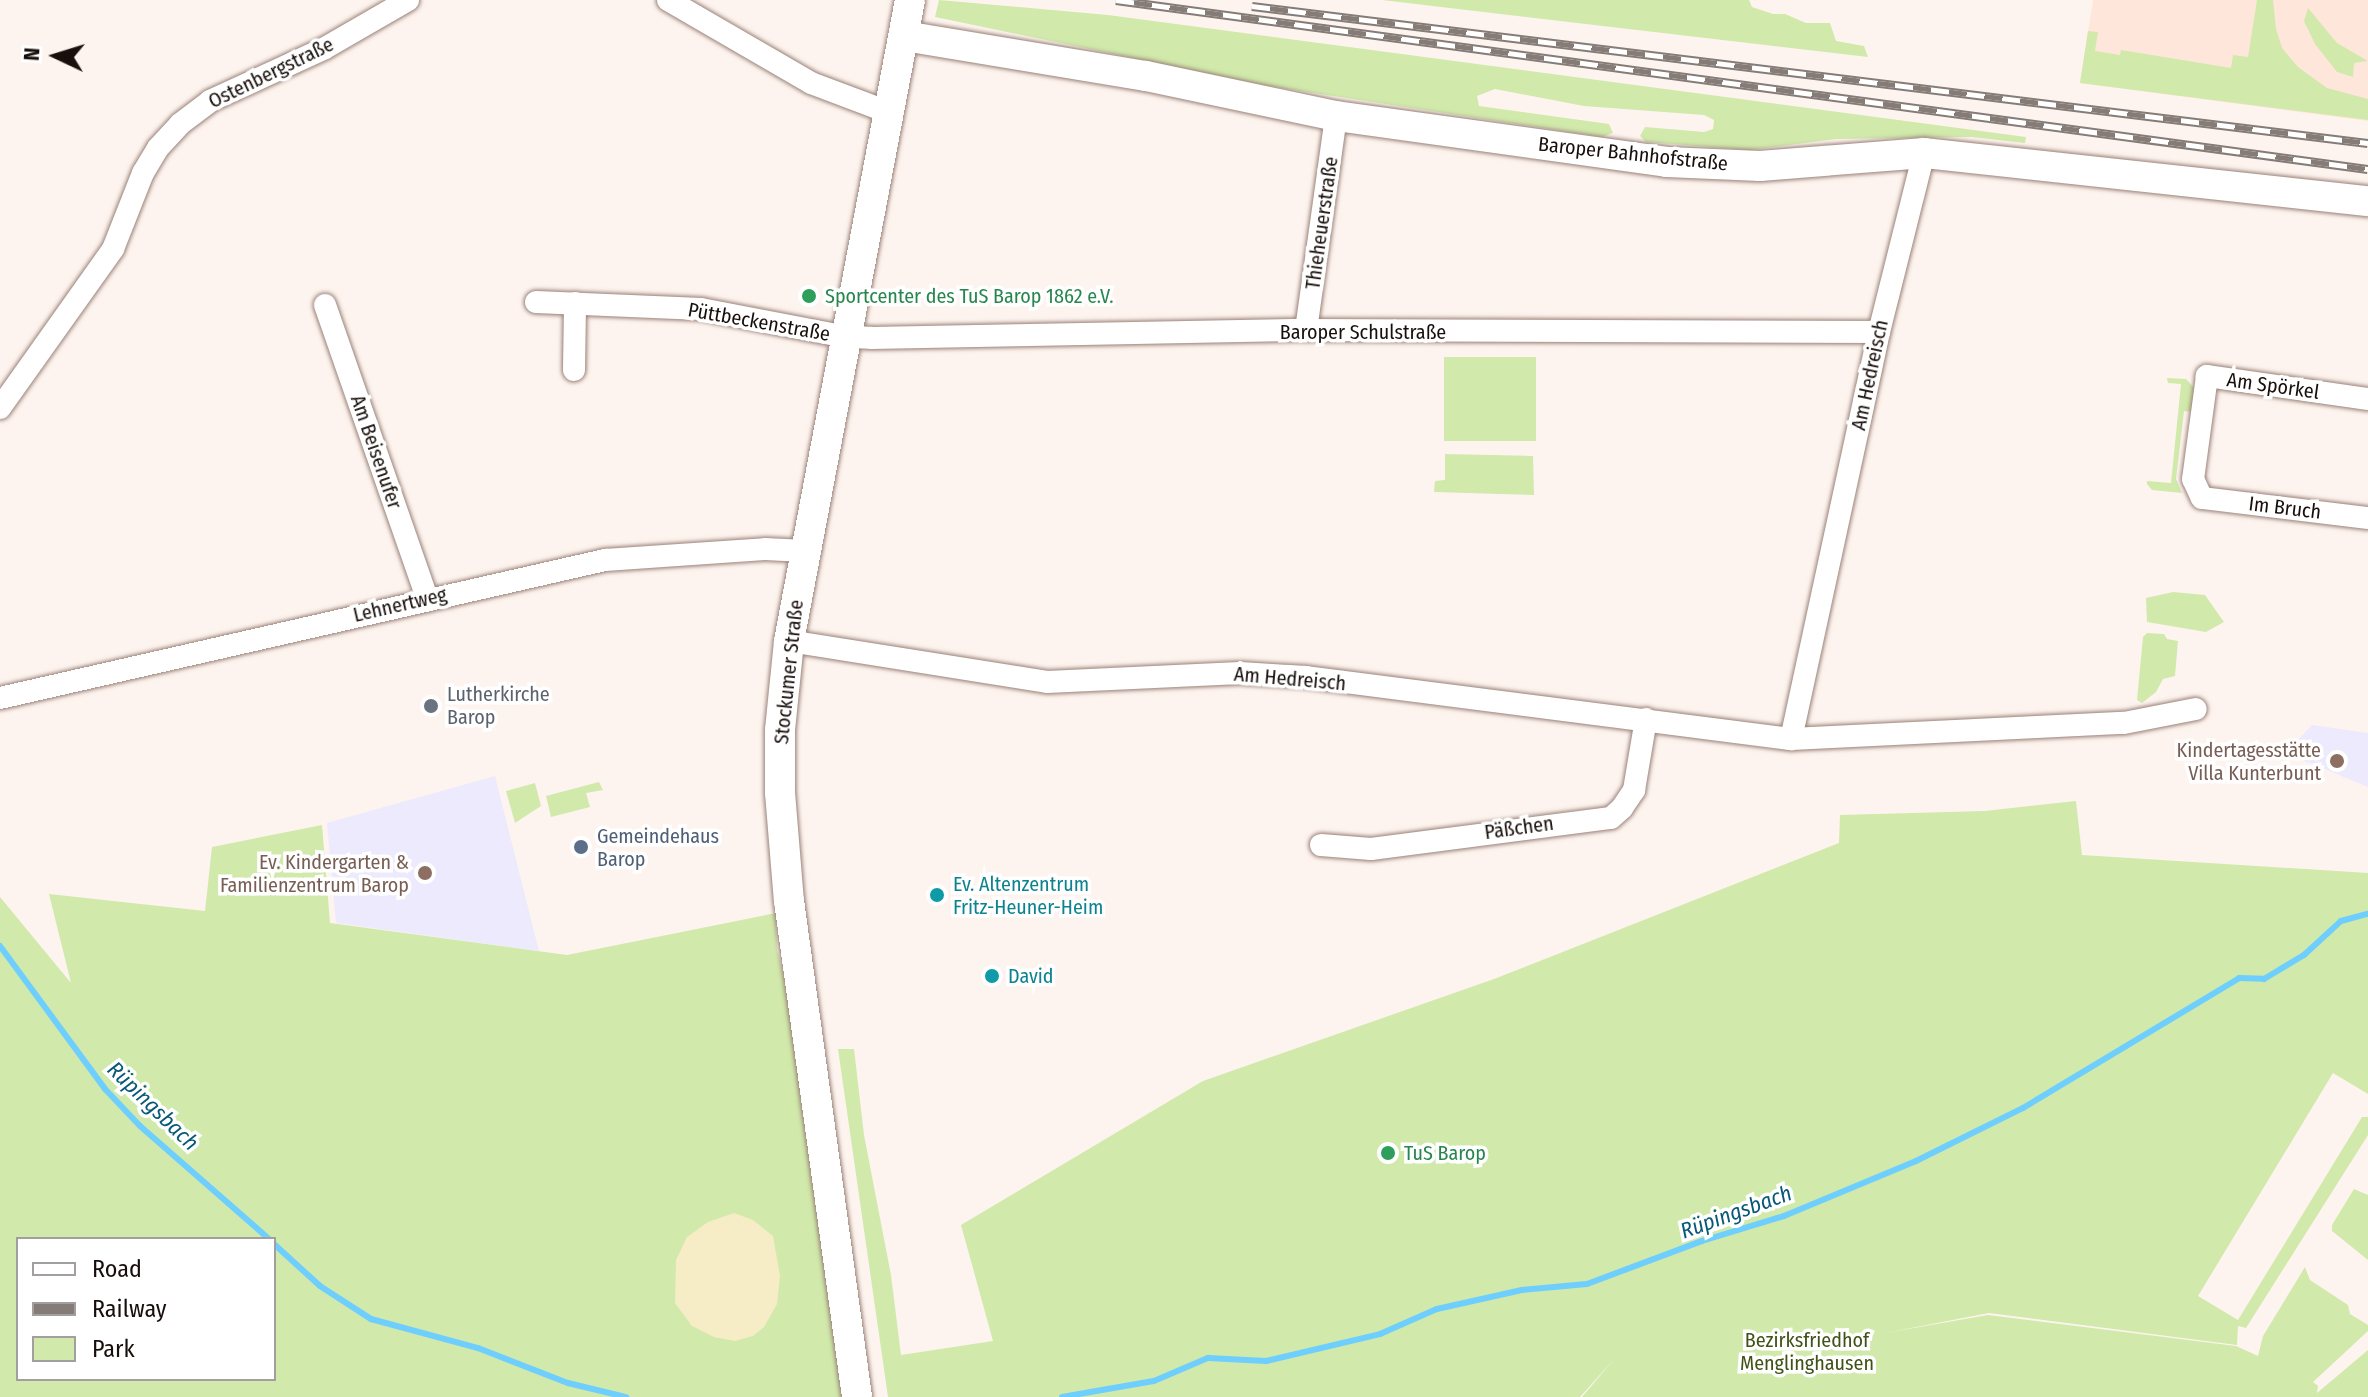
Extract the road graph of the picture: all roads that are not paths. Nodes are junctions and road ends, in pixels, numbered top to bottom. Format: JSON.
{"nodes":[{"id":1,"x":408,"y":0,"type":"edge"},
{"id":2,"x":668,"y":0,"type":"edge"},
{"id":3,"x":910,"y":0,"type":"edge"},
{"id":4,"x":904,"y":36,"type":"junction"},
{"id":5,"x":888,"y":112,"type":"junction"},
{"id":6,"x":1336,"y":116,"type":"junction"},
{"id":7,"x":1924,"y":153,"type":"junction"},
{"id":8,"x":2368,"y":201,"type":"edge"},
{"id":9,"x":536,"y":302,"type":"dead end"},
{"id":10,"x":575,"y":303,"type":"junction"},
{"id":11,"x":325,"y":305,"type":"dead end"},
{"id":12,"x":1306,"y":330,"type":"junction"},
{"id":13,"x":1879,"y":332,"type":"junction"},
{"id":14,"x":847,"y":337,"type":"junction"},
{"id":15,"x":574,"y":370,"type":"dead end"},
{"id":16,"x":2368,"y":399,"type":"edge"},
{"id":17,"x":0,"y":408,"type":"edge"},
{"id":18,"x":2202,"y":498,"type":"joint"},
{"id":19,"x":2368,"y":518,"type":"edge"},
{"id":20,"x":805,"y":551,"type":"junction"},
{"id":21,"x":427,"y":598,"type":"junction"},
{"id":22,"x":789,"y":641,"type":"junction"},
{"id":23,"x":4,"y":696,"type":"edge"},
{"id":24,"x":2196,"y":709,"type":"dead end"},
{"id":25,"x":1646,"y":719,"type":"junction"},
{"id":26,"x":1791,"y":739,"type":"junction"},
{"id":27,"x":1321,"y":845,"type":"dead end"},
{"id":28,"x":857,"y":1397,"type":"edge"}],
"edges":[{"from":1,"to":17,"type":"street","name":"Ostenbergstraße"},
{"from":2,"to":5,"type":"street"},
{"from":3,"to":4,"type":"street","name":"Stockumer Straße"},
{"from":4,"to":5,"type":"street","name":"Stockumer Straße"},
{"from":4,"to":6,"type":"street","name":"Baroper Bahnhofstraße"},
{"from":5,"to":14,"type":"street","name":"Stockumer Straße"},
{"from":6,"to":7,"type":"street","name":"Baroper Bahnhofstraße"},
{"from":6,"to":12,"type":"street","name":"Thieheuerstraße"},
{"from":7,"to":8,"type":"street","name":"Baroper Bahnhofstraße"},
{"from":7,"to":13,"type":"street","name":"Am Hedreisch"},
{"from":9,"to":10,"type":"street","name":"Püttbeckenstraße"},
{"from":10,"to":14,"type":"street","name":"Püttbeckenstraße"},
{"from":10,"to":15,"type":"street"},
{"from":11,"to":21,"type":"street","name":"Am Beisenufer"},
{"from":12,"to":13,"type":"street","name":"Baroper Schulstraße"},
{"from":12,"to":14,"type":"street","name":"Baroper Schulstraße"},
{"from":13,"to":26,"type":"street","name":"Am Hedreisch"},
{"from":14,"to":20,"type":"street","name":"Stockumer Straße"},
{"from":16,"to":18,"type":"street","name":"Am Spörkel"},
{"from":18,"to":19,"type":"street","name":"Im Bruch"},
{"from":20,"to":21,"type":"street","name":"Lehnertweg"},
{"from":20,"to":22,"type":"street","name":"Stockumer Straße"},
{"from":21,"to":23,"type":"street","name":"Lehnertweg"},
{"from":22,"to":25,"type":"street","name":"Am Hedreisch"},
{"from":22,"to":28,"type":"street","name":"Stockumer Straße"},
{"from":24,"to":26,"type":"street","name":"Am Hedreisch"},
{"from":25,"to":26,"type":"street","name":"Am Hedreisch"},
{"from":25,"to":27,"type":"street","name":"Päßchen"}]}
